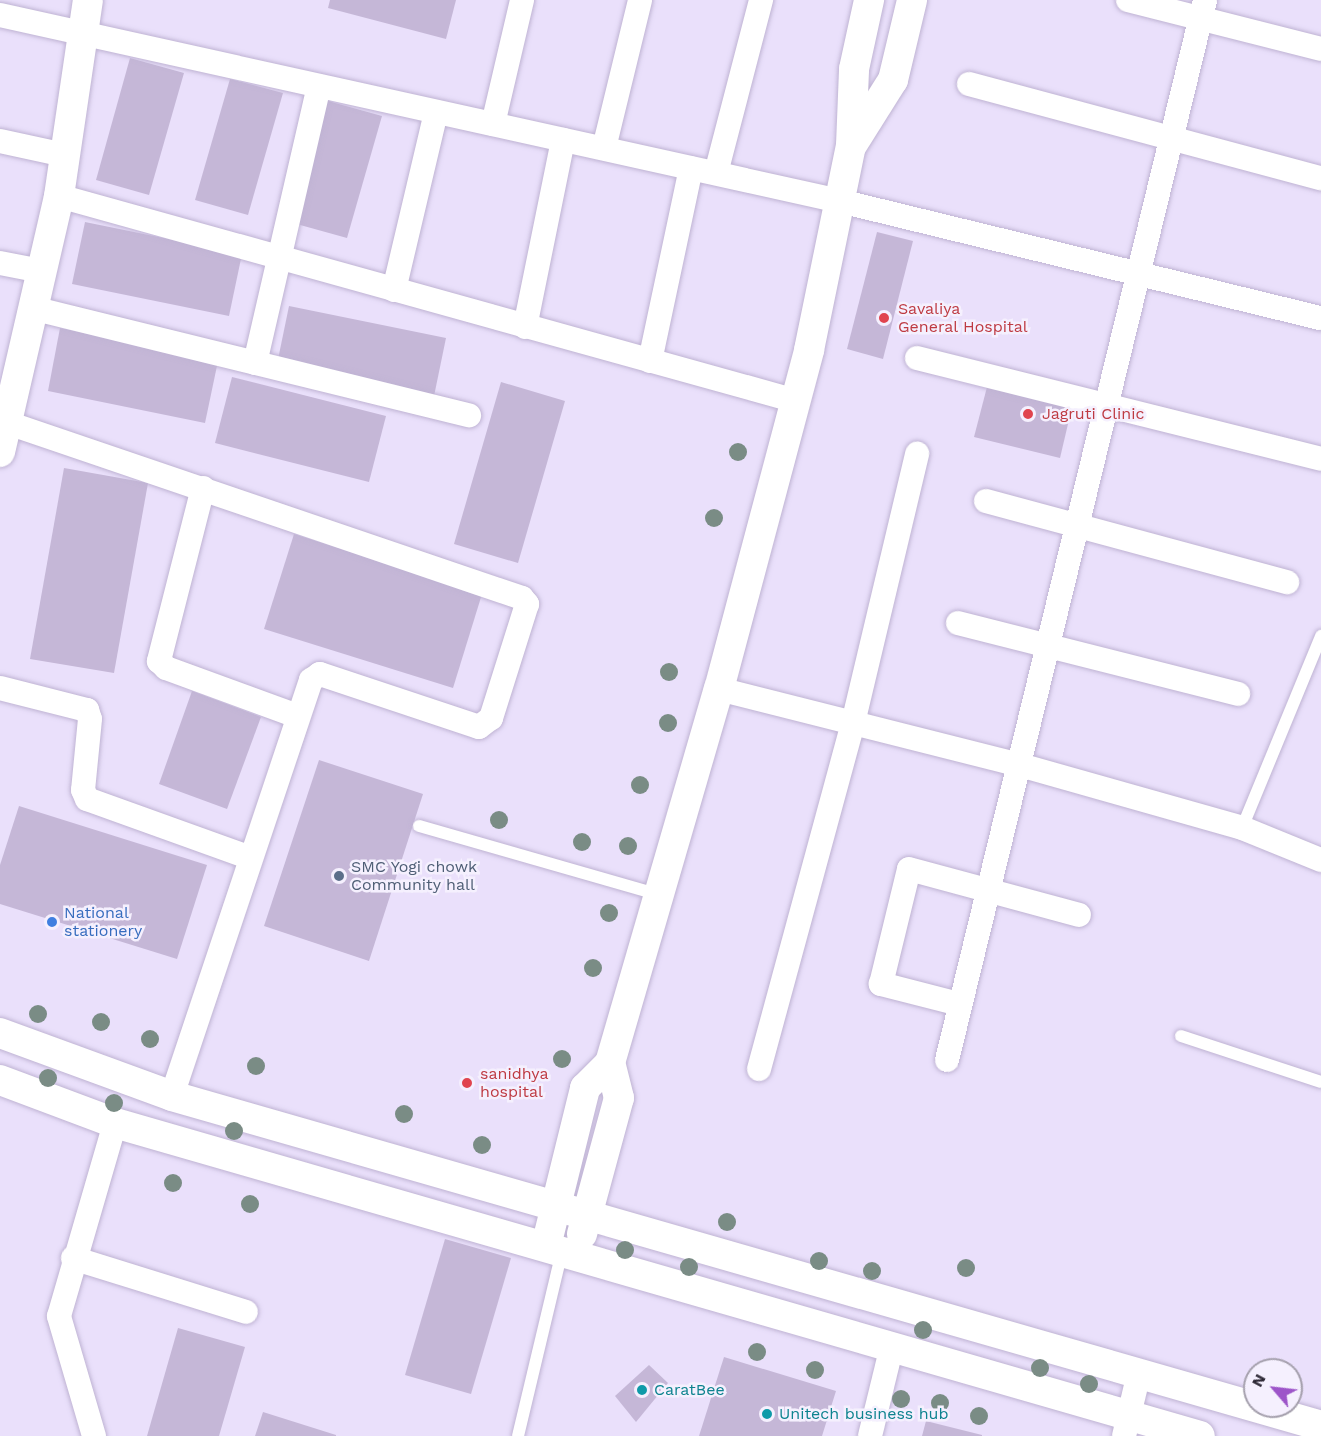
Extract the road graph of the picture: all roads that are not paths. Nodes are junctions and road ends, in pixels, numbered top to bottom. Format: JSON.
{"nodes":[{"id":1,"x":88,"y":0,"type":"edge"},
{"id":2,"x":522,"y":0,"type":"edge"},
{"id":3,"x":640,"y":0,"type":"edge"},
{"id":4,"x":761,"y":0,"type":"edge"},
{"id":5,"x":869,"y":0,"type":"edge"},
{"id":6,"x":912,"y":0,"type":"edge"},
{"id":7,"x":1128,"y":0,"type":"edge"},
{"id":8,"x":1203,"y":9,"type":"edge"},
{"id":9,"x":0,"y":15,"type":"edge"},
{"id":10,"x":79,"y":33,"type":"junction"},
{"id":11,"x":1321,"y":49,"type":"edge"},
{"id":12,"x":969,"y":84,"type":"dead end"},
{"id":13,"x":319,"y":86,"type":"junction"},
{"id":14,"x":436,"y":111,"type":"junction"},
{"id":15,"x":493,"y":124,"type":"junction"},
{"id":16,"x":1170,"y":138,"type":"junction"},
{"id":17,"x":563,"y":140,"type":"junction"},
{"id":18,"x":0,"y":141,"type":"edge"},
{"id":19,"x":851,"y":145,"type":"junction"},
{"id":20,"x":604,"y":148,"type":"junction"},
{"id":21,"x":64,"y":155,"type":"junction"},
{"id":22,"x":691,"y":168,"type":"junction"},
{"id":23,"x":716,"y":173,"type":"junction"},
{"id":24,"x":1321,"y":178,"type":"edge"},
{"id":25,"x":59,"y":196,"type":"junction"},
{"id":26,"x":840,"y":201,"type":"junction"},
{"id":27,"x":277,"y":256,"type":"junction"},
{"id":28,"x":0,"y":263,"type":"edge"},
{"id":29,"x":41,"y":271,"type":"junction"},
{"id":30,"x":1139,"y":272,"type":"junction"},
{"id":31,"x":394,"y":290,"type":"junction"},
{"id":32,"x":36,"y":309,"type":"junction"},
{"id":33,"x":1321,"y":318,"type":"edge"},
{"id":34,"x":525,"y":327,"type":"junction"},
{"id":35,"x":918,"y":358,"type":"dead end"},
{"id":36,"x":650,"y":361,"type":"junction"},
{"id":37,"x":255,"y":363,"type":"junction"},
{"id":38,"x":7,"y":388,"type":"edge"},
{"id":39,"x":796,"y":401,"type":"junction"},
{"id":40,"x":1108,"y":405,"type":"junction"},
{"id":41,"x":469,"y":415,"type":"dead end"},
{"id":42,"x":6,"y":422,"type":"junction"},
{"id":43,"x":0,"y":452,"type":"edge"},
{"id":44,"x":917,"y":454,"type":"dead end"},
{"id":45,"x":1321,"y":459,"type":"edge"},
{"id":46,"x":203,"y":488,"type":"junction"},
{"id":47,"x":986,"y":501,"type":"dead end"},
{"id":48,"x":1079,"y":525,"type":"junction"},
{"id":49,"x":1287,"y":582,"type":"dead end"},
{"id":50,"x":958,"y":622,"type":"dead end"},
{"id":51,"x":1321,"y":636,"type":"edge"},
{"id":52,"x":1050,"y":642,"type":"junction"},
{"id":53,"x":0,"y":688,"type":"edge"},
{"id":54,"x":718,"y":689,"type":"junction"},
{"id":55,"x":1238,"y":694,"type":"dead end"},
{"id":56,"x":297,"y":716,"type":"junction"},
{"id":57,"x":854,"y":723,"type":"junction"},
{"id":58,"x":1020,"y":765,"type":"junction"},
{"id":59,"x":419,"y":826,"type":"dead end"},
{"id":60,"x":1242,"y":828,"type":"junction"},
{"id":61,"x":251,"y":858,"type":"junction"},
{"id":62,"x":1321,"y":860,"type":"edge"},
{"id":63,"x":988,"y":888,"type":"junction"},
{"id":64,"x":658,"y":895,"type":"junction"},
{"id":65,"x":1079,"y":915,"type":"dead end"},
{"id":66,"x":959,"y":1004,"type":"junction"},
{"id":67,"x":0,"y":1033,"type":"edge"},
{"id":68,"x":1181,"y":1035,"type":"dead end"},
{"id":69,"x":947,"y":1060,"type":"dead end"},
{"id":70,"x":610,"y":1063,"type":"junction"},
{"id":71,"x":759,"y":1069,"type":"dead end"},
{"id":72,"x":0,"y":1080,"type":"edge"},
{"id":73,"x":1321,"y":1082,"type":"edge"},
{"id":74,"x":172,"y":1096,"type":"junction"},
{"id":75,"x":115,"y":1123,"type":"junction"},
{"id":76,"x":556,"y":1206,"type":"junction"},
{"id":77,"x":587,"y":1215,"type":"junction"},
{"id":78,"x":562,"y":1251,"type":"junction"},
{"id":79,"x":73,"y":1258,"type":"junction"},
{"id":80,"x":246,"y":1312,"type":"dead end"},
{"id":81,"x":892,"y":1347,"type":"junction"},
{"id":82,"x":1139,"y":1373,"type":"junction"},
{"id":83,"x":1125,"y":1425,"type":"edge"},
{"id":84,"x":1321,"y":1426,"type":"edge"},
{"id":85,"x":94,"y":1436,"type":"edge"},
{"id":86,"x":518,"y":1436,"type":"edge"},
{"id":87,"x":870,"y":1436,"type":"edge"},
{"id":88,"x":1200,"y":1436,"type":"edge"}],
"edges":[{"from":1,"to":10,"type":"street"},
{"from":2,"to":15,"type":"street"},
{"from":3,"to":20,"type":"street"},
{"from":4,"to":23,"type":"street"},
{"from":5,"to":19,"type":"street"},
{"from":6,"to":19,"type":"street"},
{"from":7,"to":8,"type":"street"},
{"from":8,"to":11,"type":"street"},
{"from":8,"to":16,"type":"street"},
{"from":9,"to":10,"type":"street"},
{"from":10,"to":13,"type":"street"},
{"from":10,"to":21,"type":"street"},
{"from":12,"to":16,"type":"street"},
{"from":13,"to":14,"type":"street"},
{"from":13,"to":27,"type":"street"},
{"from":14,"to":15,"type":"street"},
{"from":14,"to":31,"type":"street"},
{"from":15,"to":17,"type":"street"},
{"from":16,"to":24,"type":"street"},
{"from":16,"to":30,"type":"street"},
{"from":17,"to":20,"type":"street"},
{"from":17,"to":34,"type":"street"},
{"from":18,"to":21,"type":"street"},
{"from":19,"to":26,"type":"street"},
{"from":20,"to":22,"type":"street"},
{"from":21,"to":25,"type":"street"},
{"from":22,"to":23,"type":"street"},
{"from":22,"to":36,"type":"street"},
{"from":23,"to":26,"type":"street"},
{"from":25,"to":27,"type":"street"},
{"from":25,"to":29,"type":"street"},
{"from":26,"to":30,"type":"street"},
{"from":26,"to":39,"type":"street"},
{"from":27,"to":31,"type":"street"},
{"from":27,"to":37,"type":"street"},
{"from":28,"to":29,"type":"street"},
{"from":29,"to":32,"type":"street"},
{"from":30,"to":33,"type":"street"},
{"from":30,"to":40,"type":"street"},
{"from":31,"to":34,"type":"street"},
{"from":32,"to":37,"type":"street"},
{"from":32,"to":38,"type":"street"},
{"from":34,"to":36,"type":"street"},
{"from":35,"to":40,"type":"street"},
{"from":36,"to":39,"type":"street"},
{"from":37,"to":41,"type":"street"},
{"from":38,"to":42,"type":"street"},
{"from":39,"to":54,"type":"street"},
{"from":40,"to":45,"type":"street"},
{"from":40,"to":48,"type":"street"},
{"from":42,"to":43,"type":"street"},
{"from":42,"to":46,"type":"street"},
{"from":44,"to":57,"type":"street"},
{"from":46,"to":56,"type":"street"},
{"from":46,"to":56,"type":"street"},
{"from":47,"to":48,"type":"street"},
{"from":48,"to":49,"type":"street"},
{"from":48,"to":52,"type":"street"},
{"from":50,"to":52,"type":"street"},
{"from":51,"to":60,"type":"lane"},
{"from":52,"to":55,"type":"street"},
{"from":52,"to":58,"type":"street"},
{"from":53,"to":61,"type":"street"},
{"from":54,"to":57,"type":"street"},
{"from":54,"to":64,"type":"street"},
{"from":56,"to":61,"type":"street"},
{"from":57,"to":58,"type":"street"},
{"from":57,"to":71,"type":"street"},
{"from":58,"to":60,"type":"street"},
{"from":58,"to":63,"type":"street"},
{"from":59,"to":64,"type":"lane"},
{"from":60,"to":62,"type":"street"},
{"from":61,"to":74,"type":"street"},
{"from":63,"to":65,"type":"street"},
{"from":63,"to":66,"type":"street"},
{"from":63,"to":66,"type":"street"},
{"from":64,"to":70,"type":"street"},
{"from":66,"to":69,"type":"street"},
{"from":67,"to":74,"type":"street"},
{"from":68,"to":73,"type":"lane"},
{"from":70,"to":76,"type":"street"},
{"from":70,"to":77,"type":"street"},
{"from":72,"to":75,"type":"street"},
{"from":74,"to":76,"type":"street"},
{"from":75,"to":78,"type":"street"},
{"from":75,"to":79,"type":"street"},
{"from":76,"to":77,"type":"street"},
{"from":76,"to":78,"type":"street"},
{"from":77,"to":78,"type":"street"},
{"from":77,"to":82,"type":"street"},
{"from":78,"to":81,"type":"street"},
{"from":78,"to":86,"type":"lane"},
{"from":79,"to":80,"type":"street"},
{"from":79,"to":85,"type":"street"},
{"from":81,"to":83,"type":"street"},
{"from":81,"to":87,"type":"street"},
{"from":82,"to":83,"type":"street"},
{"from":82,"to":84,"type":"street"},
{"from":83,"to":88,"type":"street"}]}
